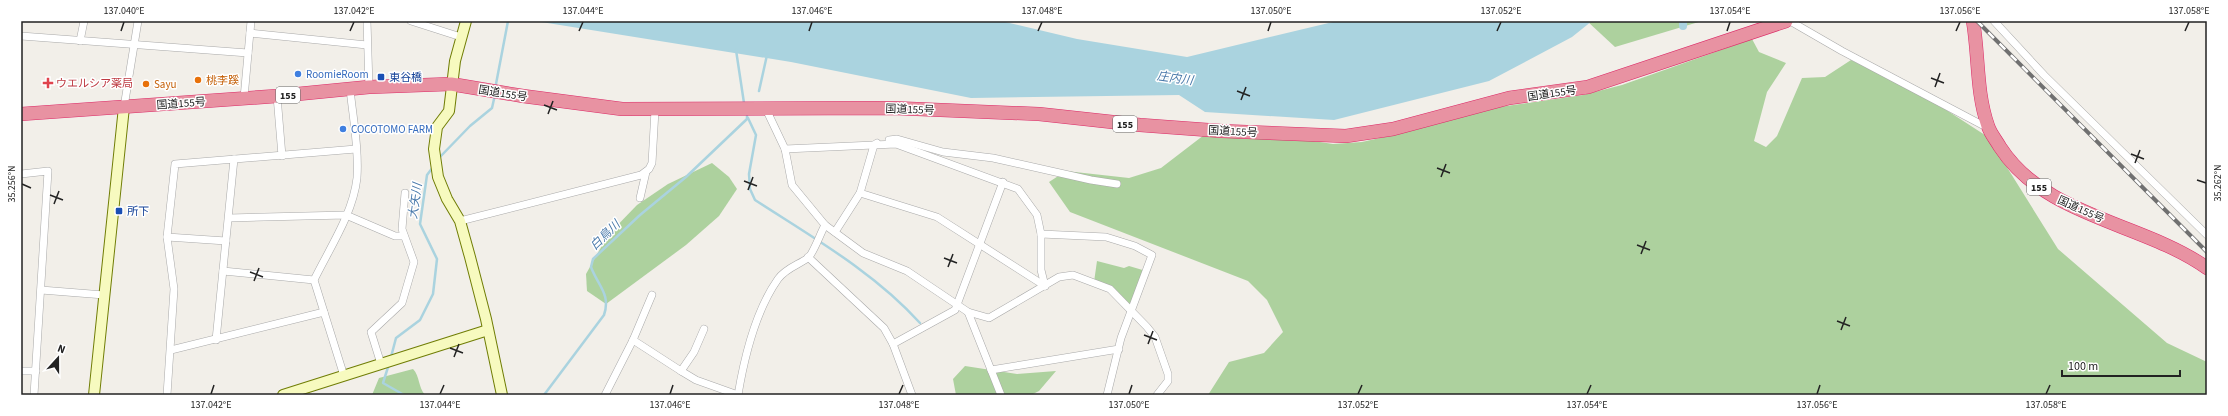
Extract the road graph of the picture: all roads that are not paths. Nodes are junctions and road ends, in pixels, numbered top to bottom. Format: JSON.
{"nodes":[{"id":1,"x":84,"y":21,"type":"edge"},
{"id":2,"x":138,"y":21,"type":"edge"},
{"id":3,"x":251,"y":21,"type":"edge"},
{"id":4,"x":367,"y":21,"type":"edge"},
{"id":5,"x":411,"y":21,"type":"edge"},
{"id":6,"x":466,"y":21,"type":"edge"},
{"id":7,"x":1786,"y":21,"type":"edge"},
{"id":8,"x":1790,"y":21,"type":"edge"},
{"id":9,"x":1973,"y":21,"type":"edge"},
{"id":10,"x":1994,"y":21,"type":"edge"},
{"id":11,"x":250,"y":33,"type":"junction"},
{"id":12,"x":21,"y":36,"type":"edge"},
{"id":13,"x":461,"y":37,"type":"junction"},
{"id":14,"x":80,"y":41,"type":"junction"},
{"id":15,"x":367,"y":45,"type":"junction"},
{"id":16,"x":134,"y":46,"type":"junction"},
{"id":17,"x":248,"y":53,"type":"junction"},
{"id":18,"x":452,"y":84,"type":"junction"},
{"id":19,"x":369,"y":87,"type":"junction"},
{"id":20,"x":350,"y":89,"type":"junction"},
{"id":21,"x":277,"y":96,"type":"junction"},
{"id":22,"x":244,"y":98,"type":"junction"},
{"id":23,"x":124,"y":107,"type":"junction"},
{"id":24,"x":766,"y":109,"type":"junction"},
{"id":25,"x":655,"y":110,"type":"junction"},
{"id":26,"x":21,"y":114,"type":"edge"},
{"id":27,"x":1988,"y":128,"type":"junction"},
{"id":28,"x":874,"y":145,"type":"junction"},
{"id":29,"x":356,"y":149,"type":"junction"},
{"id":30,"x":785,"y":149,"type":"junction"},
{"id":31,"x":282,"y":156,"type":"junction"},
{"id":32,"x":234,"y":159,"type":"junction"},
{"id":33,"x":646,"y":172,"type":"junction"},
{"id":34,"x":21,"y":174,"type":"edge"},
{"id":35,"x":1003,"y":182,"type":"junction"},
{"id":36,"x":1117,"y":184,"type":"dead end"},
{"id":37,"x":405,"y":193,"type":"dead end"},
{"id":38,"x":860,"y":193,"type":"junction"},
{"id":39,"x":640,"y":198,"type":"dead end"},
{"id":40,"x":346,"y":214,"type":"junction"},
{"id":41,"x":228,"y":218,"type":"junction"},
{"id":42,"x":460,"y":221,"type":"junction"},
{"id":43,"x":825,"y":225,"type":"junction"},
{"id":44,"x":836,"y":232,"type":"junction"},
{"id":45,"x":1041,"y":234,"type":"junction"},
{"id":46,"x":2207,"y":235,"type":"edge"},
{"id":47,"x":404,"y":236,"type":"junction"},
{"id":48,"x":167,"y":237,"type":"junction"},
{"id":49,"x":226,"y":241,"type":"junction"},
{"id":50,"x":978,"y":244,"type":"junction"},
{"id":51,"x":808,"y":257,"type":"junction"},
{"id":52,"x":2207,"y":268,"type":"edge"},
{"id":53,"x":224,"y":271,"type":"junction"},
{"id":54,"x":314,"y":280,"type":"junction"},
{"id":55,"x":1045,"y":286,"type":"junction"},
{"id":56,"x":40,"y":290,"type":"junction"},
{"id":57,"x":104,"y":295,"type":"junction"},
{"id":58,"x":652,"y":295,"type":"dead end"},
{"id":59,"x":957,"y":306,"type":"junction"},
{"id":60,"x":1131,"y":310,"type":"junction"},
{"id":61,"x":324,"y":312,"type":"junction"},
{"id":62,"x":968,"y":312,"type":"junction"},
{"id":63,"x":704,"y":329,"type":"dead end"},
{"id":64,"x":488,"y":330,"type":"junction"},
{"id":65,"x":216,"y":340,"type":"junction"},
{"id":66,"x":633,"y":340,"type":"junction"},
{"id":67,"x":893,"y":344,"type":"junction"},
{"id":68,"x":1119,"y":349,"type":"junction"},
{"id":69,"x":171,"y":350,"type":"junction"},
{"id":70,"x":379,"y":364,"type":"junction"},
{"id":71,"x":991,"y":370,"type":"junction"},
{"id":72,"x":21,"y":371,"type":"edge"},
{"id":73,"x":36,"y":371,"type":"junction"},
{"id":74,"x":681,"y":371,"type":"junction"},
{"id":75,"x":344,"y":376,"type":"junction"},
{"id":76,"x":34,"y":395,"type":"edge"},
{"id":77,"x":94,"y":395,"type":"edge"},
{"id":78,"x":168,"y":395,"type":"edge"},
{"id":79,"x":283,"y":395,"type":"edge"},
{"id":80,"x":502,"y":395,"type":"edge"},
{"id":81,"x":605,"y":395,"type":"edge"},
{"id":82,"x":738,"y":395,"type":"edge"},
{"id":83,"x":912,"y":395,"type":"edge"},
{"id":84,"x":1000,"y":395,"type":"edge"},
{"id":85,"x":1107,"y":395,"type":"edge"},
{"id":86,"x":1156,"y":395,"type":"edge"}],
"edges":[{"from":1,"to":14,"type":"street"},
{"from":2,"to":16,"type":"street"},
{"from":3,"to":11,"type":"street"},
{"from":4,"to":15,"type":"street"},
{"from":5,"to":13,"type":"street"},
{"from":6,"to":13,"type":"street"},
{"from":7,"to":24,"type":"highway","name":"国道155号","number":"155"},
{"from":8,"to":27,"type":"street"},
{"from":9,"to":27,"type":"highway","name":"国道155号","number":"155"},
{"from":10,"to":46,"type":"street"},
{"from":11,"to":15,"type":"street"},
{"from":11,"to":17,"type":"street"},
{"from":12,"to":14,"type":"street"},
{"from":13,"to":18,"type":"street"},
{"from":14,"to":16,"type":"street"},
{"from":15,"to":19,"type":"street"},
{"from":16,"to":17,"type":"street"},
{"from":16,"to":23,"type":"street"},
{"from":17,"to":22,"type":"street"},
{"from":18,"to":19,"type":"highway","name":"国道155号","number":"155"},
{"from":18,"to":25,"type":"highway","name":"国道155号","number":"155"},
{"from":18,"to":42,"type":"street"},
{"from":19,"to":20,"type":"highway","name":"国道155号","number":"155"},
{"from":20,"to":21,"type":"highway","name":"国道155号","number":"155"},
{"from":20,"to":29,"type":"street"},
{"from":21,"to":22,"type":"highway","name":"国道155号","number":"155"},
{"from":21,"to":31,"type":"street"},
{"from":22,"to":23,"type":"highway","name":"国道155号","number":"155"},
{"from":23,"to":26,"type":"highway","name":"国道155号","number":"155"},
{"from":23,"to":57,"type":"street"},
{"from":24,"to":25,"type":"highway","name":"国道155号","number":"155"},
{"from":24,"to":30,"type":"street"},
{"from":25,"to":33,"type":"street"},
{"from":27,"to":52,"type":"highway","name":"国道155号","number":"155"},
{"from":28,"to":30,"type":"street"},
{"from":28,"to":35,"type":"street"},
{"from":28,"to":36,"type":"street"},
{"from":28,"to":38,"type":"street"},
{"from":29,"to":31,"type":"street"},
{"from":29,"to":40,"type":"street"},
{"from":30,"to":43,"type":"street"},
{"from":31,"to":32,"type":"street"},
{"from":32,"to":41,"type":"street"},
{"from":32,"to":48,"type":"street"},
{"from":33,"to":39,"type":"street"},
{"from":33,"to":42,"type":"street"},
{"from":34,"to":56,"type":"street"},
{"from":35,"to":45,"type":"street"},
{"from":35,"to":50,"type":"street"},
{"from":37,"to":47,"type":"street"},
{"from":38,"to":44,"type":"street"},
{"from":38,"to":50,"type":"street"},
{"from":40,"to":41,"type":"street"},
{"from":40,"to":47,"type":"street"},
{"from":40,"to":54,"type":"street"},
{"from":41,"to":49,"type":"street"},
{"from":42,"to":64,"type":"street"},
{"from":43,"to":44,"type":"street"},
{"from":43,"to":51,"type":"street"},
{"from":44,"to":59,"type":"street"},
{"from":45,"to":55,"type":"street"},
{"from":45,"to":60,"type":"street"},
{"from":47,"to":70,"type":"street"},
{"from":48,"to":49,"type":"street"},
{"from":48,"to":69,"type":"street"},
{"from":49,"to":53,"type":"street"},
{"from":50,"to":55,"type":"street"},
{"from":50,"to":59,"type":"street"},
{"from":51,"to":67,"type":"street"},
{"from":51,"to":82,"type":"street"},
{"from":53,"to":54,"type":"street"},
{"from":53,"to":65,"type":"street"},
{"from":54,"to":61,"type":"street"},
{"from":55,"to":60,"type":"street"},
{"from":55,"to":62,"type":"street"},
{"from":56,"to":57,"type":"street"},
{"from":56,"to":73,"type":"street"},
{"from":57,"to":77,"type":"street"},
{"from":58,"to":66,"type":"street"},
{"from":59,"to":62,"type":"street"},
{"from":59,"to":67,"type":"street"},
{"from":60,"to":68,"type":"street"},
{"from":60,"to":86,"type":"street"},
{"from":61,"to":65,"type":"street"},
{"from":61,"to":75,"type":"street"},
{"from":62,"to":71,"type":"street"},
{"from":63,"to":74,"type":"street"},
{"from":64,"to":70,"type":"street"},
{"from":64,"to":80,"type":"street"},
{"from":65,"to":69,"type":"street"},
{"from":66,"to":74,"type":"street"},
{"from":66,"to":81,"type":"street"},
{"from":67,"to":83,"type":"street"},
{"from":68,"to":71,"type":"street"},
{"from":68,"to":85,"type":"street"},
{"from":69,"to":78,"type":"street"},
{"from":70,"to":75,"type":"street"},
{"from":71,"to":84,"type":"street"},
{"from":72,"to":73,"type":"street"},
{"from":73,"to":76,"type":"street"},
{"from":74,"to":82,"type":"street"},
{"from":75,"to":79,"type":"street"}]}
